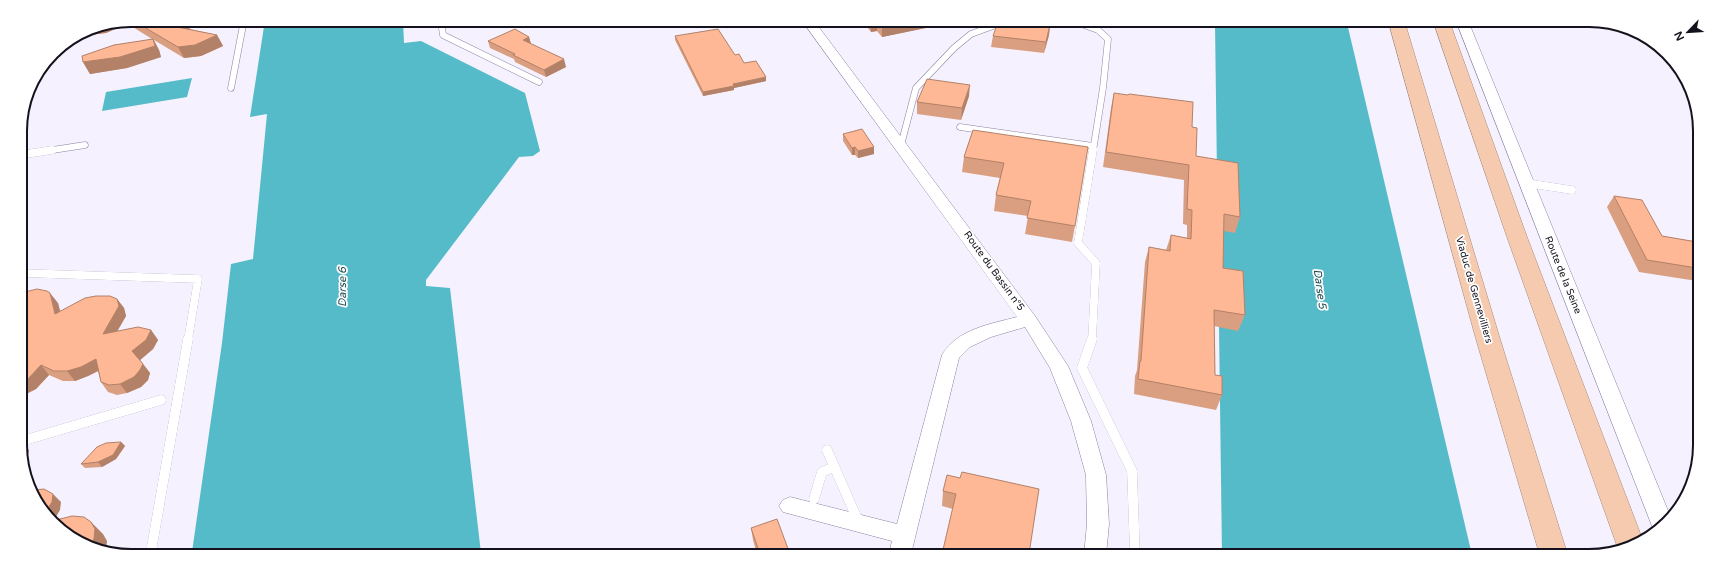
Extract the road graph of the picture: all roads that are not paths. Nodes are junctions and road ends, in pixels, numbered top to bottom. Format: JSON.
{"nodes":[{"id":1,"x":243,"y":27,"type":"edge"},
{"id":2,"x":442,"y":27,"type":"edge"},
{"id":3,"x":813,"y":27,"type":"edge"},
{"id":4,"x":990,"y":27,"type":"edge"},
{"id":5,"x":1090,"y":27,"type":"edge"},
{"id":6,"x":1398,"y":27,"type":"edge"},
{"id":7,"x":1443,"y":27,"type":"edge"},
{"id":8,"x":1464,"y":27,"type":"edge"},
{"id":9,"x":539,"y":82,"type":"dead end"},
{"id":10,"x":232,"y":88,"type":"dead end"},
{"id":11,"x":960,"y":127,"type":"dead end"},
{"id":12,"x":85,"y":145,"type":"dead end"},
{"id":13,"x":901,"y":145,"type":"junction"},
{"id":14,"x":1093,"y":146,"type":"junction"},
{"id":15,"x":27,"y":154,"type":"edge"},
{"id":16,"x":1526,"y":183,"type":"junction"},
{"id":17,"x":1572,"y":190,"type":"dead end"},
{"id":18,"x":27,"y":273,"type":"edge"},
{"id":19,"x":1029,"y":320,"type":"junction"},
{"id":20,"x":161,"y":400,"type":"dead end"},
{"id":21,"x":27,"y":440,"type":"edge"},
{"id":22,"x":827,"y":450,"type":"dead end"},
{"id":23,"x":834,"y":467,"type":"junction"},
{"id":24,"x":814,"y":499,"type":"dead end"},
{"id":25,"x":790,"y":506,"type":"dead end"},
{"id":26,"x":1660,"y":519,"type":"edge"},
{"id":27,"x":859,"y":524,"type":"junction"},
{"id":28,"x":1629,"y":541,"type":"edge"},
{"id":29,"x":902,"y":545,"type":"edge"},
{"id":30,"x":152,"y":549,"type":"edge"},
{"id":31,"x":1096,"y":549,"type":"edge"},
{"id":32,"x":1136,"y":549,"type":"edge"},
{"id":33,"x":1552,"y":549,"type":"edge"}],
"edges":[{"from":1,"to":10,"type":"lane"},
{"from":2,"to":9,"type":"lane"},
{"from":3,"to":13,"type":"street","name":"Route du Bassin n°5"},
{"from":4,"to":13,"type":"lane"},
{"from":5,"to":14,"type":"lane"},
{"from":6,"to":33,"type":"highway","name":"Viaduc de Gennevilliers"},
{"from":7,"to":28,"type":"highway"},
{"from":8,"to":16,"type":"street","name":"Route de la Seine"},
{"from":11,"to":14,"type":"lane"},
{"from":12,"to":15,"type":"lane"},
{"from":13,"to":19,"type":"street","name":"Route du Bassin n°5"},
{"from":14,"to":32,"type":"lane"},
{"from":16,"to":17,"type":"lane"},
{"from":16,"to":26,"type":"street","name":"Route de la Seine"},
{"from":18,"to":30,"type":"lane"},
{"from":19,"to":29,"type":"street"},
{"from":19,"to":31,"type":"street","name":"Route du Bassin n°5"},
{"from":20,"to":21,"type":"lane"},
{"from":22,"to":23,"type":"lane"},
{"from":23,"to":24,"type":"lane"},
{"from":23,"to":27,"type":"lane"},
{"from":25,"to":27,"type":"street"},
{"from":27,"to":29,"type":"street"}]}
